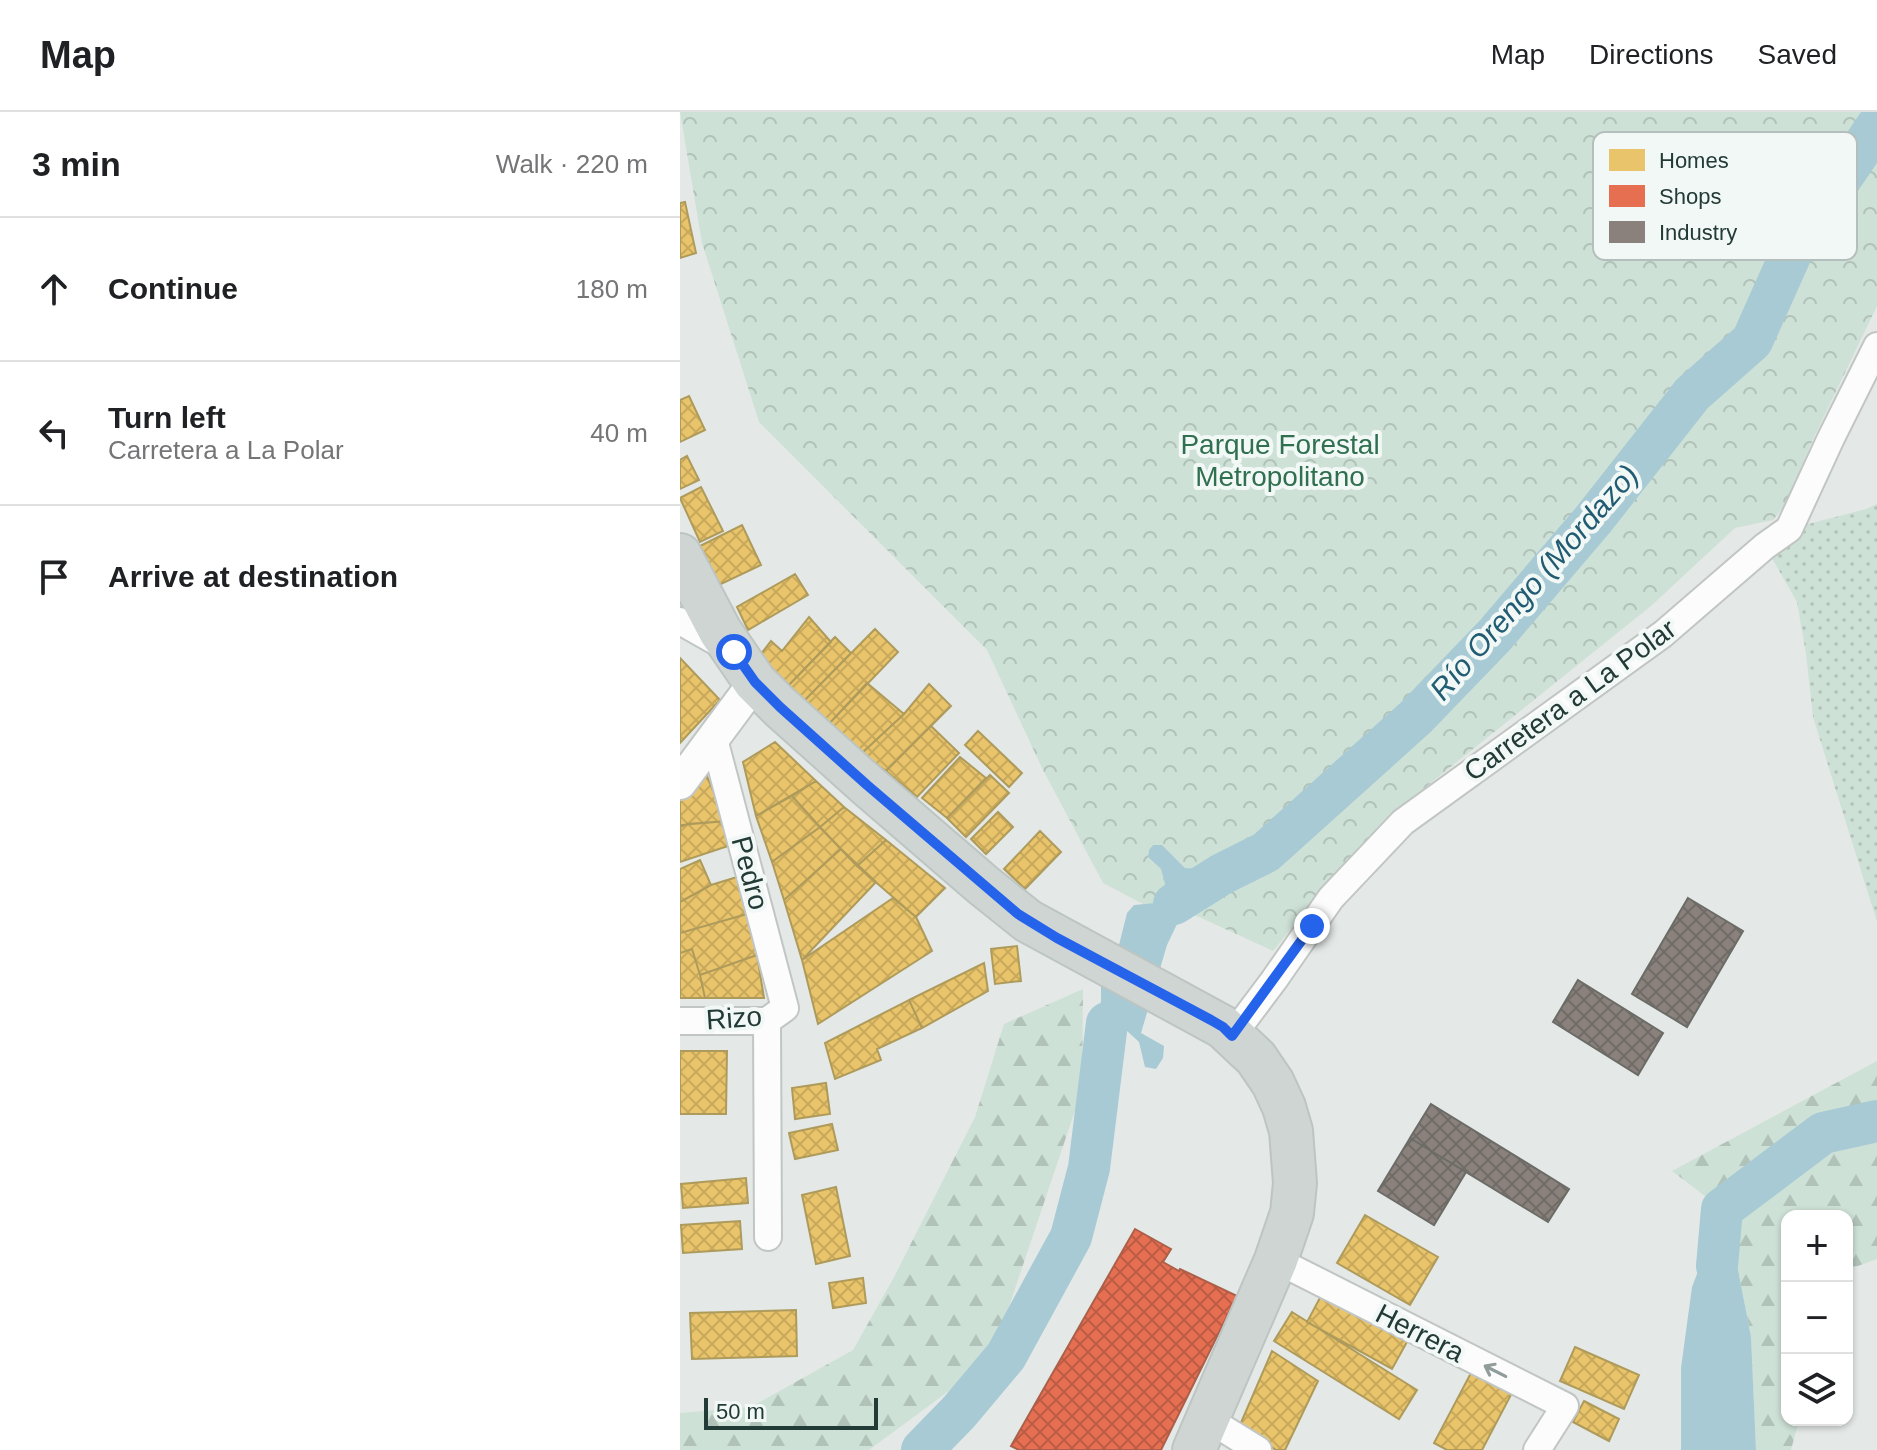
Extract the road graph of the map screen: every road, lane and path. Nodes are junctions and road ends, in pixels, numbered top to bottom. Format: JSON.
{"nodes":[{"id":1,"x":1877,"y":346,"type":"edge"},
{"id":2,"x":680,"y":555,"type":"edge"},
{"id":3,"x":680,"y":621,"type":"edge"},
{"id":4,"x":745,"y":667,"type":"junction"},
{"id":5,"x":714,"y":739,"type":"junction"},
{"id":6,"x":680,"y":783,"type":"edge"},
{"id":7,"x":776,"y":1014,"type":"junction"},
{"id":8,"x":680,"y":1021,"type":"edge"},
{"id":9,"x":1222,"y":1028,"type":"junction"},
{"id":10,"x":768,"y":1237,"type":"dead end"},
{"id":11,"x":1276,"y":1260,"type":"junction"},
{"id":12,"x":1201,"y":1434,"type":"edge"},
{"id":13,"x":1258,"y":1450,"type":"edge"},
{"id":14,"x":1537,"y":1450,"type":"edge"}],
"edges":[{"from":1,"to":9,"type":"street","name":"Carretera a La Polar"},
{"from":2,"to":4,"type":"main road"},
{"from":3,"to":4,"type":"street"},
{"from":4,"to":5,"type":"street"},
{"from":4,"to":9,"type":"main road"},
{"from":5,"to":6,"type":"street"},
{"from":5,"to":7,"type":"street","name":"Pedro"},
{"from":7,"to":8,"type":"street","name":"Rizo"},
{"from":7,"to":10,"type":"street","name":"Pedro"},
{"from":9,"to":11,"type":"main road"},
{"from":11,"to":12,"type":"main road"},
{"from":14,"to":11,"type":"street","name":"Herrera","one_way":true},
{"from":12,"to":13,"type":"street"}]}
